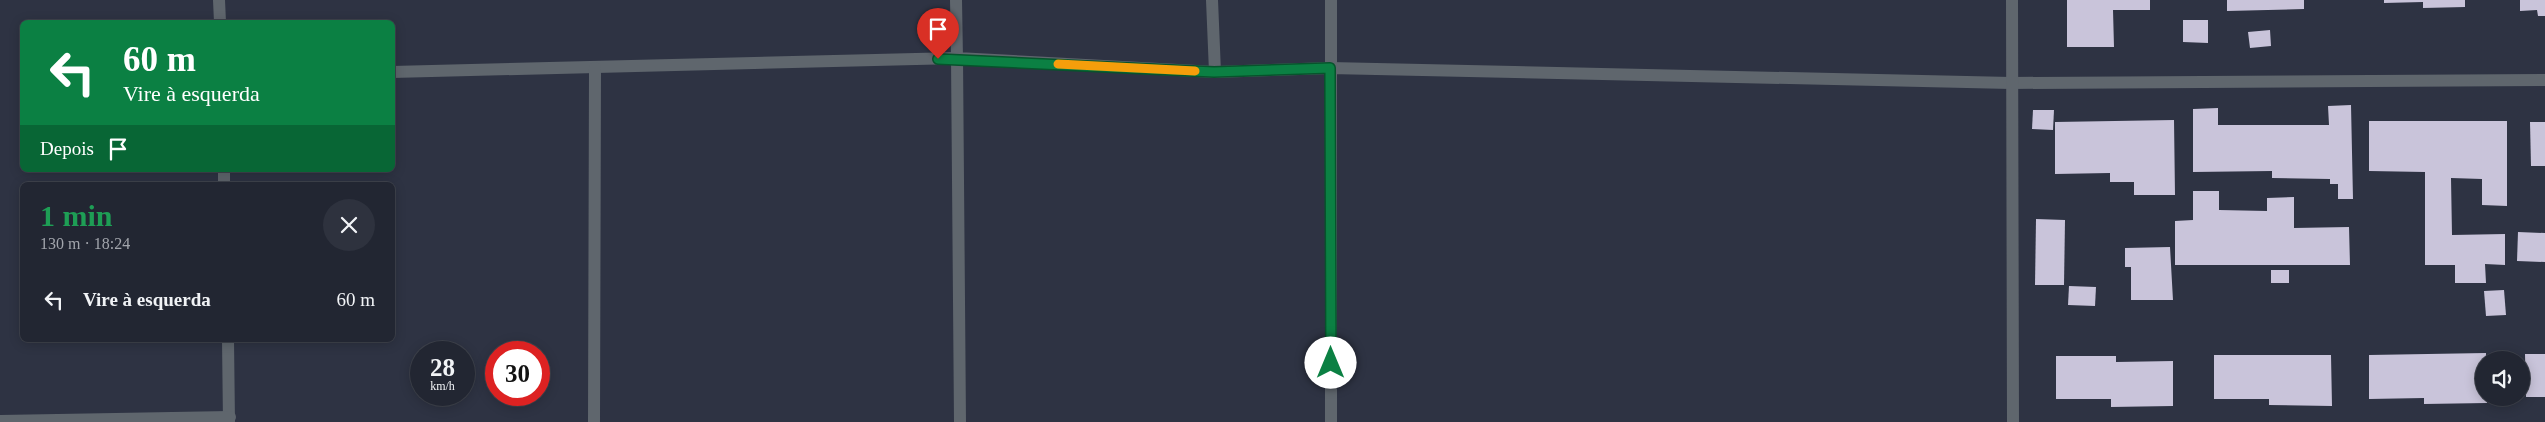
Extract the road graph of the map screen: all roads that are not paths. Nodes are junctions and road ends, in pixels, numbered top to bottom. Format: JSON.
{"nodes":[{"id":1,"x":219,"y":0,"type":"edge"},
{"id":2,"x":956,"y":0,"type":"edge"},
{"id":3,"x":1212,"y":0,"type":"edge"},
{"id":4,"x":1331,"y":0,"type":"edge"},
{"id":5,"x":2012,"y":0,"type":"edge"},
{"id":6,"x":220,"y":20,"type":"edge"},
{"id":7,"x":958,"y":58,"type":"junction"},
{"id":8,"x":595,"y":68,"type":"junction"},
{"id":9,"x":1330,"y":68,"type":"junction"},
{"id":10,"x":395,"y":72,"type":"edge"},
{"id":11,"x":1214,"y":72,"type":"junction"},
{"id":12,"x":2545,"y":80,"type":"edge"},
{"id":13,"x":2011,"y":83,"type":"junction"},
{"id":14,"x":228,"y":342,"type":"edge"},
{"id":15,"x":229,"y":419,"type":"edge"},
{"id":16,"x":0,"y":421,"type":"edge"},
{"id":17,"x":594,"y":422,"type":"edge"},
{"id":18,"x":960,"y":422,"type":"edge"},
{"id":19,"x":1331,"y":422,"type":"edge"},
{"id":20,"x":2013,"y":422,"type":"edge"}],
"edges":[{"from":1,"to":6,"type":"street"},
{"from":2,"to":7,"type":"street"},
{"from":3,"to":11,"type":"street"},
{"from":4,"to":9,"type":"street"},
{"from":5,"to":13,"type":"street"},
{"from":7,"to":8,"type":"street"},
{"from":7,"to":11,"type":"street"},
{"from":7,"to":18,"type":"street"},
{"from":8,"to":10,"type":"street"},
{"from":8,"to":17,"type":"street"},
{"from":9,"to":11,"type":"street"},
{"from":9,"to":13,"type":"street"},
{"from":9,"to":19,"type":"street"},
{"from":12,"to":13,"type":"street"},
{"from":13,"to":20,"type":"street"},
{"from":14,"to":15,"type":"street"},
{"from":15,"to":16,"type":"street"}]}
